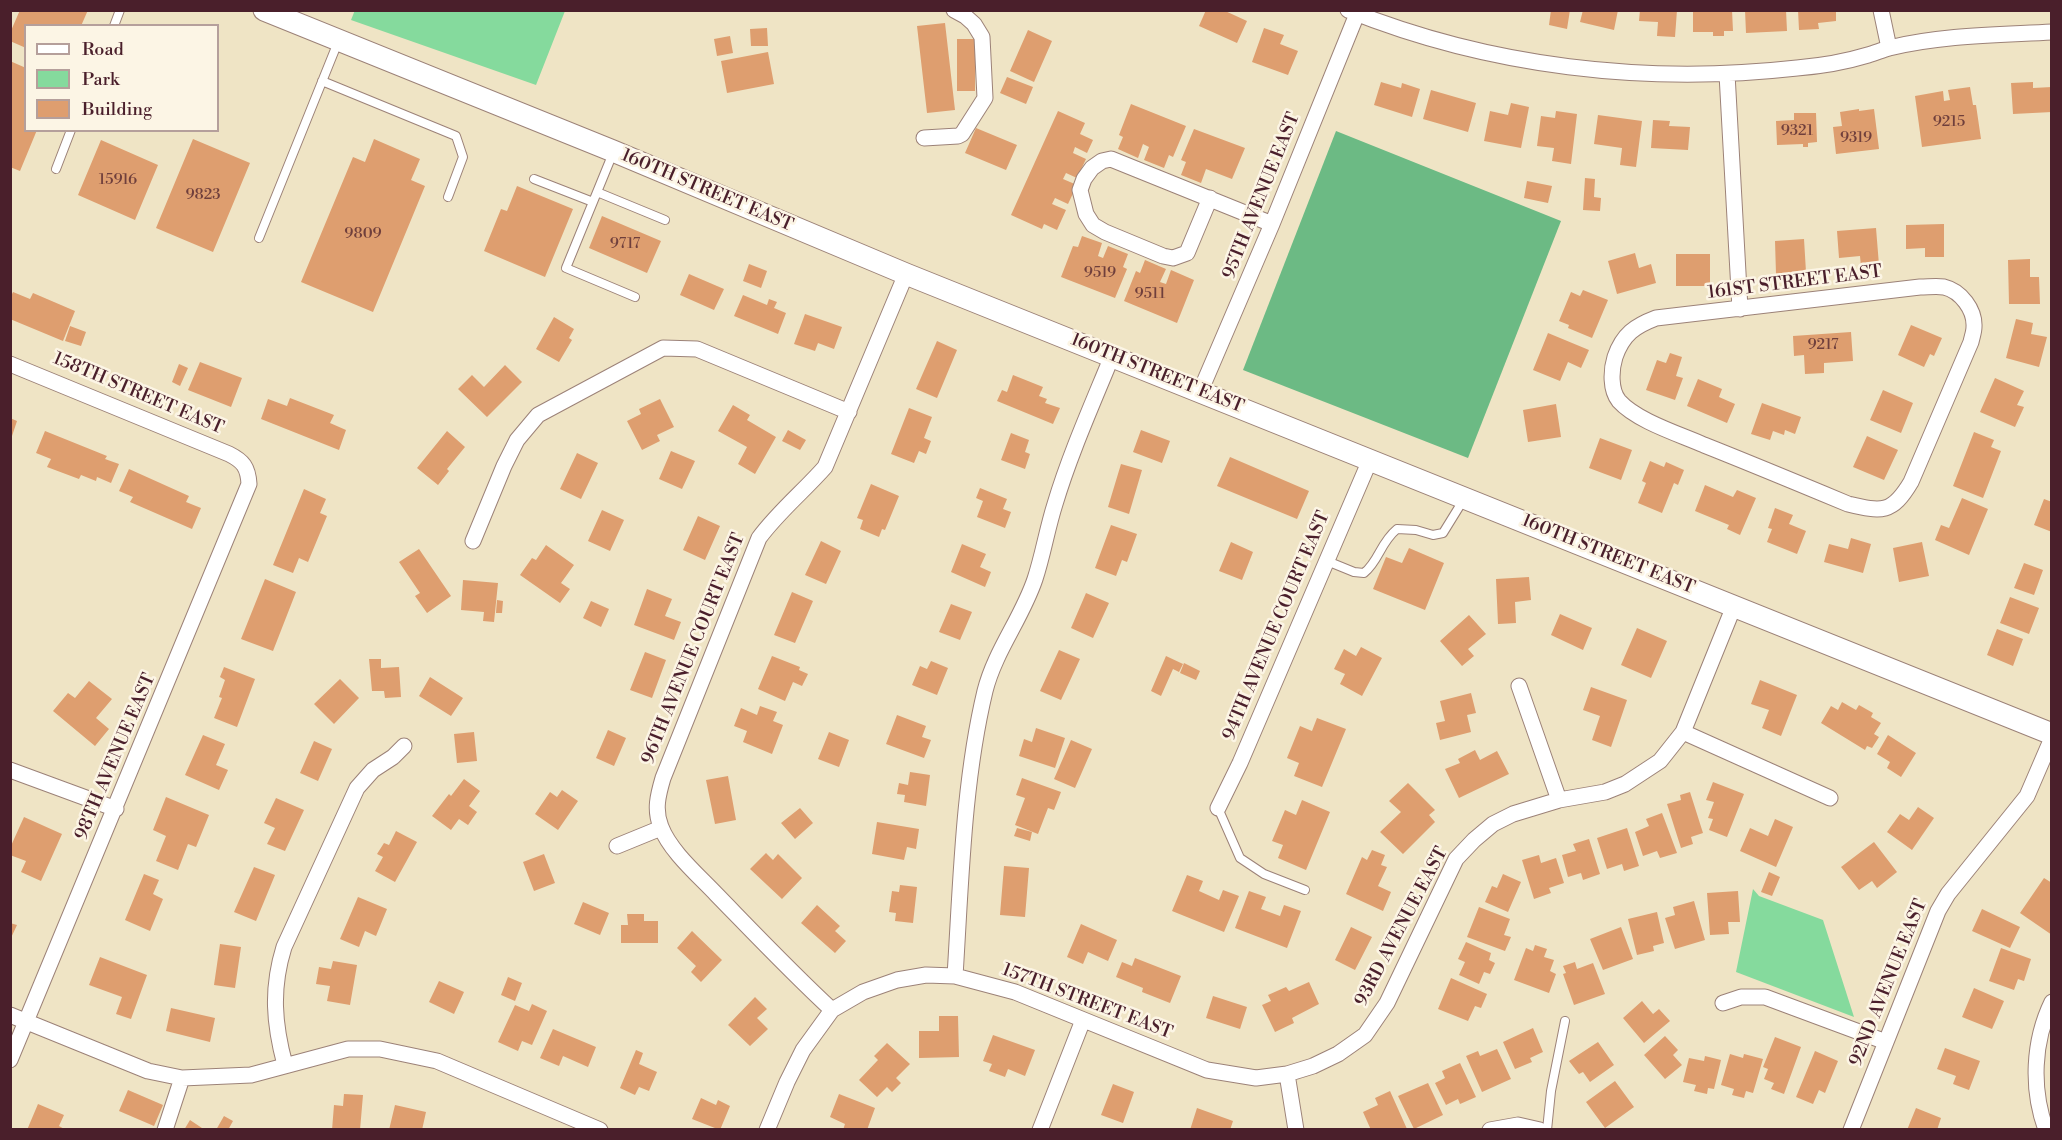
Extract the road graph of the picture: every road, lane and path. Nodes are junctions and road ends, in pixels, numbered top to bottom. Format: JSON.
{"nodes":[{"id":1,"x":264,"y":10,"type":"edge"},
{"id":2,"x":954,"y":10,"type":"edge"},
{"id":3,"x":1881,"y":10,"type":"edge"},
{"id":4,"x":1352,"y":12,"type":"edge"},
{"id":5,"x":2052,"y":32,"type":"edge"},
{"id":6,"x":338,"y":40,"type":"junction"},
{"id":7,"x":1889,"y":48,"type":"junction"},
{"id":8,"x":1727,"y":74,"type":"junction"},
{"id":9,"x":322,"y":81,"type":"junction"},
{"id":10,"x":70,"y":132,"type":"edge"},
{"id":11,"x":924,"y":138,"type":"dead end"},
{"id":12,"x":613,"y":151,"type":"junction"},
{"id":13,"x":56,"y":169,"type":"dead end"},
{"id":14,"x":534,"y":179,"type":"dead end"},
{"id":15,"x":597,"y":192,"type":"junction"},
{"id":16,"x":448,"y":197,"type":"dead end"},
{"id":17,"x":1210,"y":198,"type":"junction"},
{"id":18,"x":593,"y":202,"type":"junction"},
{"id":19,"x":665,"y":220,"type":"dead end"},
{"id":20,"x":1272,"y":224,"type":"junction"},
{"id":21,"x":259,"y":238,"type":"dead end"},
{"id":22,"x":906,"y":274,"type":"junction"},
{"id":23,"x":635,"y":297,"type":"dead end"},
{"id":24,"x":1740,"y":309,"type":"junction"},
{"id":25,"x":1112,"y":356,"type":"junction"},
{"id":26,"x":10,"y":364,"type":"edge"},
{"id":27,"x":1200,"y":392,"type":"junction"},
{"id":28,"x":849,"y":412,"type":"junction"},
{"id":29,"x":1370,"y":460,"type":"junction"},
{"id":30,"x":247,"y":467,"type":"joint"},
{"id":31,"x":1465,"y":497,"type":"junction"},
{"id":32,"x":473,"y":541,"type":"dead end"},
{"id":33,"x":1327,"y":561,"type":"junction"},
{"id":34,"x":1734,"y":606,"type":"junction"},
{"id":35,"x":1519,"y":686,"type":"dead end"},
{"id":36,"x":1683,"y":732,"type":"junction"},
{"id":37,"x":2052,"y":736,"type":"edge"},
{"id":38,"x":404,"y":746,"type":"dead end"},
{"id":39,"x":10,"y":770,"type":"edge"},
{"id":40,"x":1830,"y":798,"type":"dead end"},
{"id":41,"x":1559,"y":800,"type":"junction"},
{"id":42,"x":1218,"y":808,"type":"joint"},
{"id":43,"x":116,"y":809,"type":"junction"},
{"id":44,"x":661,"y":828,"type":"junction"},
{"id":45,"x":617,"y":846,"type":"dead end"},
{"id":46,"x":1305,"y":890,"type":"dead end"},
{"id":47,"x":955,"y":976,"type":"junction"},
{"id":48,"x":2052,"y":1002,"type":"edge"},
{"id":49,"x":1723,"y":1003,"type":"dead end"},
{"id":50,"x":832,"y":1010,"type":"junction"},
{"id":51,"x":10,"y":1015,"type":"edge"},
{"id":52,"x":1083,"y":1020,"type":"junction"},
{"id":53,"x":27,"y":1021,"type":"junction"},
{"id":54,"x":1565,"y":1021,"type":"dead end"},
{"id":55,"x":1886,"y":1042,"type":"junction"},
{"id":56,"x":10,"y":1060,"type":"edge"},
{"id":57,"x":285,"y":1065,"type":"junction"},
{"id":58,"x":1287,"y":1074,"type":"junction"},
{"id":59,"x":182,"y":1078,"type":"junction"},
{"id":60,"x":165,"y":1130,"type":"edge"},
{"id":61,"x":600,"y":1130,"type":"edge"},
{"id":62,"x":767,"y":1130,"type":"edge"},
{"id":63,"x":1040,"y":1130,"type":"edge"},
{"id":64,"x":1296,"y":1130,"type":"edge"},
{"id":65,"x":1490,"y":1130,"type":"edge"},
{"id":66,"x":1540,"y":1130,"type":"edge"},
{"id":67,"x":1547,"y":1130,"type":"edge"},
{"id":68,"x":1851,"y":1130,"type":"edge"},
{"id":69,"x":2046,"y":1130,"type":"edge"}],
"edges":[{"from":1,"to":6,"type":"main road","name":"160TH STREET EAST"},
{"from":2,"to":11,"type":"street"},
{"from":3,"to":7,"type":"street"},
{"from":4,"to":8,"type":"street"},
{"from":4,"to":20,"type":"street","name":"95TH AVENUE EAST"},
{"from":5,"to":7,"type":"street"},
{"from":6,"to":9,"type":"lane"},
{"from":6,"to":12,"type":"main road","name":"160TH STREET EAST"},
{"from":7,"to":8,"type":"street"},
{"from":8,"to":24,"type":"street"},
{"from":9,"to":16,"type":"lane"},
{"from":9,"to":21,"type":"lane"},
{"from":10,"to":13,"type":"lane"},
{"from":12,"to":15,"type":"lane"},
{"from":12,"to":22,"type":"main road","name":"160TH STREET EAST"},
{"from":14,"to":18,"type":"lane"},
{"from":15,"to":18,"type":"lane"},
{"from":15,"to":19,"type":"lane"},
{"from":17,"to":17,"type":"street"},
{"from":17,"to":20,"type":"street"},
{"from":18,"to":23,"type":"lane"},
{"from":20,"to":27,"type":"street","name":"95TH AVENUE EAST"},
{"from":22,"to":25,"type":"main road","name":"160TH STREET EAST"},
{"from":22,"to":28,"type":"street","name":"96TH AVENUE COURT EAST"},
{"from":24,"to":24,"type":"street","name":"161ST STREET EAST"},
{"from":25,"to":27,"type":"main road","name":"160TH STREET EAST"},
{"from":25,"to":47,"type":"street"},
{"from":26,"to":30,"type":"street","name":"158TH STREET EAST"},
{"from":27,"to":29,"type":"main road","name":"160TH STREET EAST"},
{"from":28,"to":32,"type":"street"},
{"from":28,"to":44,"type":"street","name":"96TH AVENUE COURT EAST"},
{"from":29,"to":31,"type":"main road","name":"160TH STREET EAST"},
{"from":29,"to":33,"type":"street","name":"94TH AVENUE COURT EAST"},
{"from":30,"to":43,"type":"street","name":"98TH AVENUE EAST"},
{"from":31,"to":33,"type":"lane"},
{"from":31,"to":34,"type":"main road","name":"160TH STREET EAST"},
{"from":33,"to":42,"type":"street","name":"94TH AVENUE COURT EAST"},
{"from":34,"to":36,"type":"street","name":"93RD AVENUE EAST"},
{"from":34,"to":37,"type":"main road","name":"160TH STREET EAST"},
{"from":35,"to":41,"type":"street"},
{"from":36,"to":40,"type":"street"},
{"from":36,"to":41,"type":"street","name":"93RD AVENUE EAST"},
{"from":37,"to":55,"type":"street","name":"92ND AVENUE EAST"},
{"from":38,"to":57,"type":"street"},
{"from":39,"to":43,"type":"street"},
{"from":41,"to":58,"type":"street","name":"93RD AVENUE EAST"},
{"from":42,"to":46,"type":"lane"},
{"from":43,"to":53,"type":"street","name":"98TH AVENUE EAST"},
{"from":44,"to":45,"type":"street"},
{"from":44,"to":50,"type":"street"},
{"from":47,"to":50,"type":"street","name":"157TH STREET EAST"},
{"from":47,"to":52,"type":"street","name":"157TH STREET EAST"},
{"from":48,"to":69,"type":"street"},
{"from":49,"to":55,"type":"street"},
{"from":50,"to":62,"type":"street"},
{"from":51,"to":53,"type":"street"},
{"from":52,"to":58,"type":"street","name":"157TH STREET EAST"},
{"from":52,"to":63,"type":"street"},
{"from":53,"to":56,"type":"street","name":"98TH AVENUE EAST"},
{"from":53,"to":59,"type":"street"},
{"from":54,"to":67,"type":"lane"},
{"from":55,"to":68,"type":"street","name":"92ND AVENUE EAST"},
{"from":57,"to":59,"type":"street"},
{"from":57,"to":61,"type":"street"},
{"from":58,"to":64,"type":"street"},
{"from":59,"to":60,"type":"street"},
{"from":65,"to":66,"type":"street"}]}
